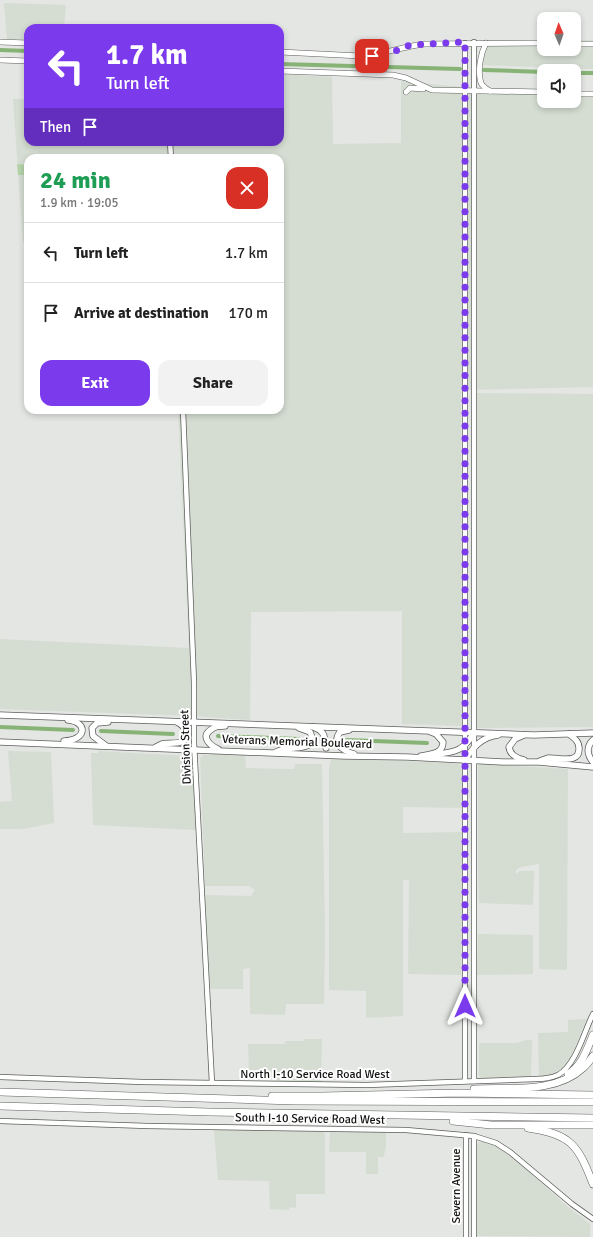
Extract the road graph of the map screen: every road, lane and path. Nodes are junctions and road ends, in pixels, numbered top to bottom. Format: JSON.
{"nodes":[{"id":1,"x":0,"y":42,"type":"edge"},
{"id":2,"x":465,"y":42,"type":"junction"},
{"id":3,"x":474,"y":42,"type":"junction"},
{"id":4,"x":486,"y":42,"type":"junction"},
{"id":5,"x":24,"y":43,"type":"edge"},
{"id":6,"x":537,"y":43,"type":"edge"},
{"id":7,"x":581,"y":44,"type":"edge"},
{"id":8,"x":593,"y":44,"type":"edge"},
{"id":9,"x":284,"y":52,"type":"edge"},
{"id":10,"x":0,"y":60,"type":"edge"},
{"id":11,"x":24,"y":61,"type":"edge"},
{"id":12,"x":284,"y":71,"type":"edge"},
{"id":13,"x":427,"y":88,"type":"junction"},
{"id":14,"x":465,"y":91,"type":"junction"},
{"id":15,"x":474,"y":91,"type":"junction"},
{"id":16,"x":490,"y":91,"type":"junction"},
{"id":17,"x":406,"y":92,"type":"dead end"},
{"id":18,"x":537,"y":92,"type":"edge"},
{"id":19,"x":581,"y":94,"type":"edge"},
{"id":20,"x":593,"y":94,"type":"edge"},
{"id":21,"x":182,"y":414,"type":"edge"},
{"id":22,"x":0,"y":714,"type":"edge"},
{"id":23,"x":46,"y":716,"type":"junction"},
{"id":24,"x":120,"y":719,"type":"junction"},
{"id":25,"x":174,"y":721,"type":"junction"},
{"id":26,"x":194,"y":722,"type":"junction"},
{"id":27,"x":243,"y":724,"type":"junction"},
{"id":28,"x":289,"y":725,"type":"junction"},
{"id":29,"x":310,"y":726,"type":"junction"},
{"id":30,"x":370,"y":728,"type":"junction"},
{"id":31,"x":420,"y":730,"type":"junction"},
{"id":32,"x":465,"y":732,"type":"junction"},
{"id":33,"x":474,"y":732,"type":"junction"},
{"id":34,"x":593,"y":733,"type":"edge"},
{"id":35,"x":516,"y":734,"type":"junction"},
{"id":36,"x":526,"y":734,"type":"junction"},
{"id":37,"x":569,"y":734,"type":"junction"},
{"id":38,"x":593,"y":740,"type":"edge"},
{"id":39,"x":0,"y":742,"type":"edge"},
{"id":40,"x":36,"y":743,"type":"junction"},
{"id":41,"x":465,"y":745,"type":"junction"},
{"id":42,"x":110,"y":746,"type":"junction"},
{"id":43,"x":474,"y":747,"type":"junction"},
{"id":44,"x":153,"y":748,"type":"junction"},
{"id":45,"x":326,"y":748,"type":"dead end"},
{"id":46,"x":195,"y":750,"type":"junction"},
{"id":47,"x":229,"y":750,"type":"junction"},
{"id":48,"x":276,"y":752,"type":"junction"},
{"id":49,"x":427,"y":754,"type":"junction"},
{"id":50,"x":370,"y":756,"type":"junction"},
{"id":51,"x":413,"y":757,"type":"junction"},
{"id":52,"x":465,"y":760,"type":"junction"},
{"id":53,"x":474,"y":760,"type":"junction"},
{"id":54,"x":536,"y":761,"type":"junction"},
{"id":55,"x":593,"y":762,"type":"edge"},
{"id":56,"x":593,"y":767,"type":"edge"},
{"id":57,"x":593,"y":1014,"type":"edge"},
{"id":58,"x":593,"y":1035,"type":"edge"},
{"id":59,"x":593,"y":1056,"type":"edge"},
{"id":60,"x":465,"y":1060,"type":"junction"},
{"id":61,"x":474,"y":1060,"type":"junction"},
{"id":62,"x":0,"y":1077,"type":"edge"},
{"id":63,"x":465,"y":1081,"type":"junction"},
{"id":64,"x":474,"y":1081,"type":"junction"},
{"id":65,"x":212,"y":1083,"type":"junction"},
{"id":66,"x":555,"y":1084,"type":"junction"},
{"id":67,"x":0,"y":1092,"type":"edge"},
{"id":68,"x":593,"y":1095,"type":"edge"},
{"id":69,"x":290,"y":1096,"type":"junction"},
{"id":70,"x":196,"y":1098,"type":"junction"},
{"id":71,"x":593,"y":1102,"type":"edge"},
{"id":72,"x":0,"y":1106,"type":"edge"},
{"id":73,"x":407,"y":1116,"type":"junction"},
{"id":74,"x":593,"y":1118,"type":"edge"},
{"id":75,"x":0,"y":1121,"type":"edge"},
{"id":76,"x":506,"y":1125,"type":"junction"},
{"id":77,"x":593,"y":1125,"type":"edge"},
{"id":78,"x":466,"y":1135,"type":"junction"},
{"id":79,"x":474,"y":1136,"type":"junction"},
{"id":80,"x":593,"y":1184,"type":"edge"},
{"id":81,"x":593,"y":1219,"type":"edge"},
{"id":82,"x":466,"y":1222,"type":"junction"},
{"id":83,"x":474,"y":1222,"type":"junction"},
{"id":84,"x":466,"y":1237,"type":"edge"},
{"id":85,"x":474,"y":1237,"type":"edge"}],
"edges":[{"from":1,"to":5,"type":"main road"},
{"from":2,"to":3,"type":"main road"},
{"from":2,"to":9,"type":"main road"},
{"from":2,"to":14,"type":"street"},
{"from":3,"to":4,"type":"main road"},
{"from":3,"to":15,"type":"street"},
{"from":4,"to":6,"type":"main road"},
{"from":4,"to":16,"type":"main road"},
{"from":7,"to":8,"type":"main road"},
{"from":10,"to":11,"type":"main road"},
{"from":12,"to":13,"type":"main road"},
{"from":13,"to":14,"type":"main road"},
{"from":13,"to":17,"type":"main road"},
{"from":14,"to":15,"type":"main road"},
{"from":14,"to":32,"type":"street"},
{"from":15,"to":16,"type":"main road"},
{"from":15,"to":33,"type":"street"},
{"from":16,"to":18,"type":"main road"},
{"from":19,"to":20,"type":"main road"},
{"from":21,"to":26,"type":"street","name":"Division Street"},
{"from":22,"to":23,"type":"main road","name":"Veterans Memorial Boulevard"},
{"from":23,"to":24,"type":"main road","name":"Veterans Memorial Boulevard"},
{"from":23,"to":40,"type":"main road"},
{"from":24,"to":25,"type":"main road","name":"Veterans Memorial Boulevard"},
{"from":24,"to":42,"type":"main road"},
{"from":25,"to":26,"type":"main road","name":"Veterans Memorial Boulevard"},
{"from":25,"to":44,"type":"main road"},
{"from":26,"to":27,"type":"main road","name":"Veterans Memorial Boulevard"},
{"from":26,"to":46,"type":"street","name":"Division Street"},
{"from":27,"to":28,"type":"main road","name":"Veterans Memorial Boulevard"},
{"from":27,"to":47,"type":"main road"},
{"from":28,"to":29,"type":"main road","name":"Veterans Memorial Boulevard"},
{"from":28,"to":48,"type":"main road"},
{"from":29,"to":30,"type":"main road","name":"Veterans Memorial Boulevard"},
{"from":29,"to":45,"type":"main road"},
{"from":30,"to":31,"type":"main road","name":"Veterans Memorial Boulevard"},
{"from":30,"to":50,"type":"main road"},
{"from":31,"to":32,"type":"main road","name":"Veterans Memorial Boulevard"},
{"from":31,"to":49,"type":"main road"},
{"from":32,"to":33,"type":"main road","name":"Veterans Memorial Boulevard"},
{"from":32,"to":41,"type":"street"},
{"from":33,"to":35,"type":"main road","name":"Veterans Memorial Boulevard"},
{"from":33,"to":41,"type":"main road"},
{"from":33,"to":43,"type":"street"},
{"from":34,"to":37,"type":"main road","name":"Veterans Memorial Boulevard"},
{"from":35,"to":36,"type":"main road","name":"Veterans Memorial Boulevard"},
{"from":35,"to":43,"type":"main road"},
{"from":36,"to":37,"type":"main road","name":"Veterans Memorial Boulevard"},
{"from":36,"to":54,"type":"main road"},
{"from":37,"to":54,"type":"main road"},
{"from":38,"to":55,"type":"main road"},
{"from":39,"to":40,"type":"main road","name":"Veterans Memorial Boulevard"},
{"from":40,"to":42,"type":"main road","name":"Veterans Memorial Boulevard"},
{"from":41,"to":49,"type":"main road"},
{"from":41,"to":52,"type":"street"},
{"from":42,"to":44,"type":"main road","name":"Veterans Memorial Boulevard"},
{"from":43,"to":52,"type":"main road"},
{"from":43,"to":53,"type":"street"},
{"from":44,"to":46,"type":"main road","name":"Veterans Memorial Boulevard"},
{"from":46,"to":47,"type":"main road","name":"Veterans Memorial Boulevard"},
{"from":46,"to":65,"type":"street","name":"Division Street"},
{"from":47,"to":48,"type":"main road","name":"Veterans Memorial Boulevard"},
{"from":48,"to":50,"type":"main road","name":"Veterans Memorial Boulevard"},
{"from":49,"to":51,"type":"main road"},
{"from":50,"to":51,"type":"main road","name":"Veterans Memorial Boulevard"},
{"from":51,"to":52,"type":"main road","name":"Veterans Memorial Boulevard"},
{"from":52,"to":53,"type":"main road","name":"Veterans Memorial Boulevard"},
{"from":52,"to":60,"type":"street"},
{"from":53,"to":54,"type":"main road","name":"Veterans Memorial Boulevard"},
{"from":53,"to":61,"type":"street"},
{"from":54,"to":56,"type":"main road","name":"Veterans Memorial Boulevard"},
{"from":57,"to":64,"type":"street","name":"North I-10 Service Road West"},
{"from":58,"to":66,"type":"highway"},
{"from":59,"to":66,"type":"highway"},
{"from":60,"to":61,"type":"street"},
{"from":60,"to":63,"type":"street"},
{"from":61,"to":64,"type":"street"},
{"from":62,"to":65,"type":"street","name":"North I-10 Service Road West"},
{"from":63,"to":64,"type":"street","name":"North I-10 Service Road West"},
{"from":63,"to":65,"type":"street","name":"North I-10 Service Road West"},
{"from":66,"to":69,"type":"highway"},
{"from":67,"to":70,"type":"highway"},
{"from":68,"to":69,"type":"highway"},
{"from":69,"to":70,"type":"highway"},
{"from":70,"to":71,"type":"highway"},
{"from":72,"to":73,"type":"highway"},
{"from":73,"to":74,"type":"highway"},
{"from":73,"to":76,"type":"highway"},
{"from":75,"to":78,"type":"street","name":"South I-10 Service Road West"},
{"from":76,"to":77,"type":"highway"},
{"from":76,"to":80,"type":"highway"},
{"from":78,"to":79,"type":"street","name":"South I-10 Service Road West"},
{"from":78,"to":82,"type":"street","name":"Severn Avenue"},
{"from":79,"to":81,"type":"street","name":"South I-10 Service Road West"},
{"from":79,"to":83,"type":"street","name":"Severn Avenue"},
{"from":82,"to":83,"type":"street"},
{"from":82,"to":84,"type":"street","name":"Severn Avenue"},
{"from":83,"to":85,"type":"street","name":"Severn Avenue"}]}
